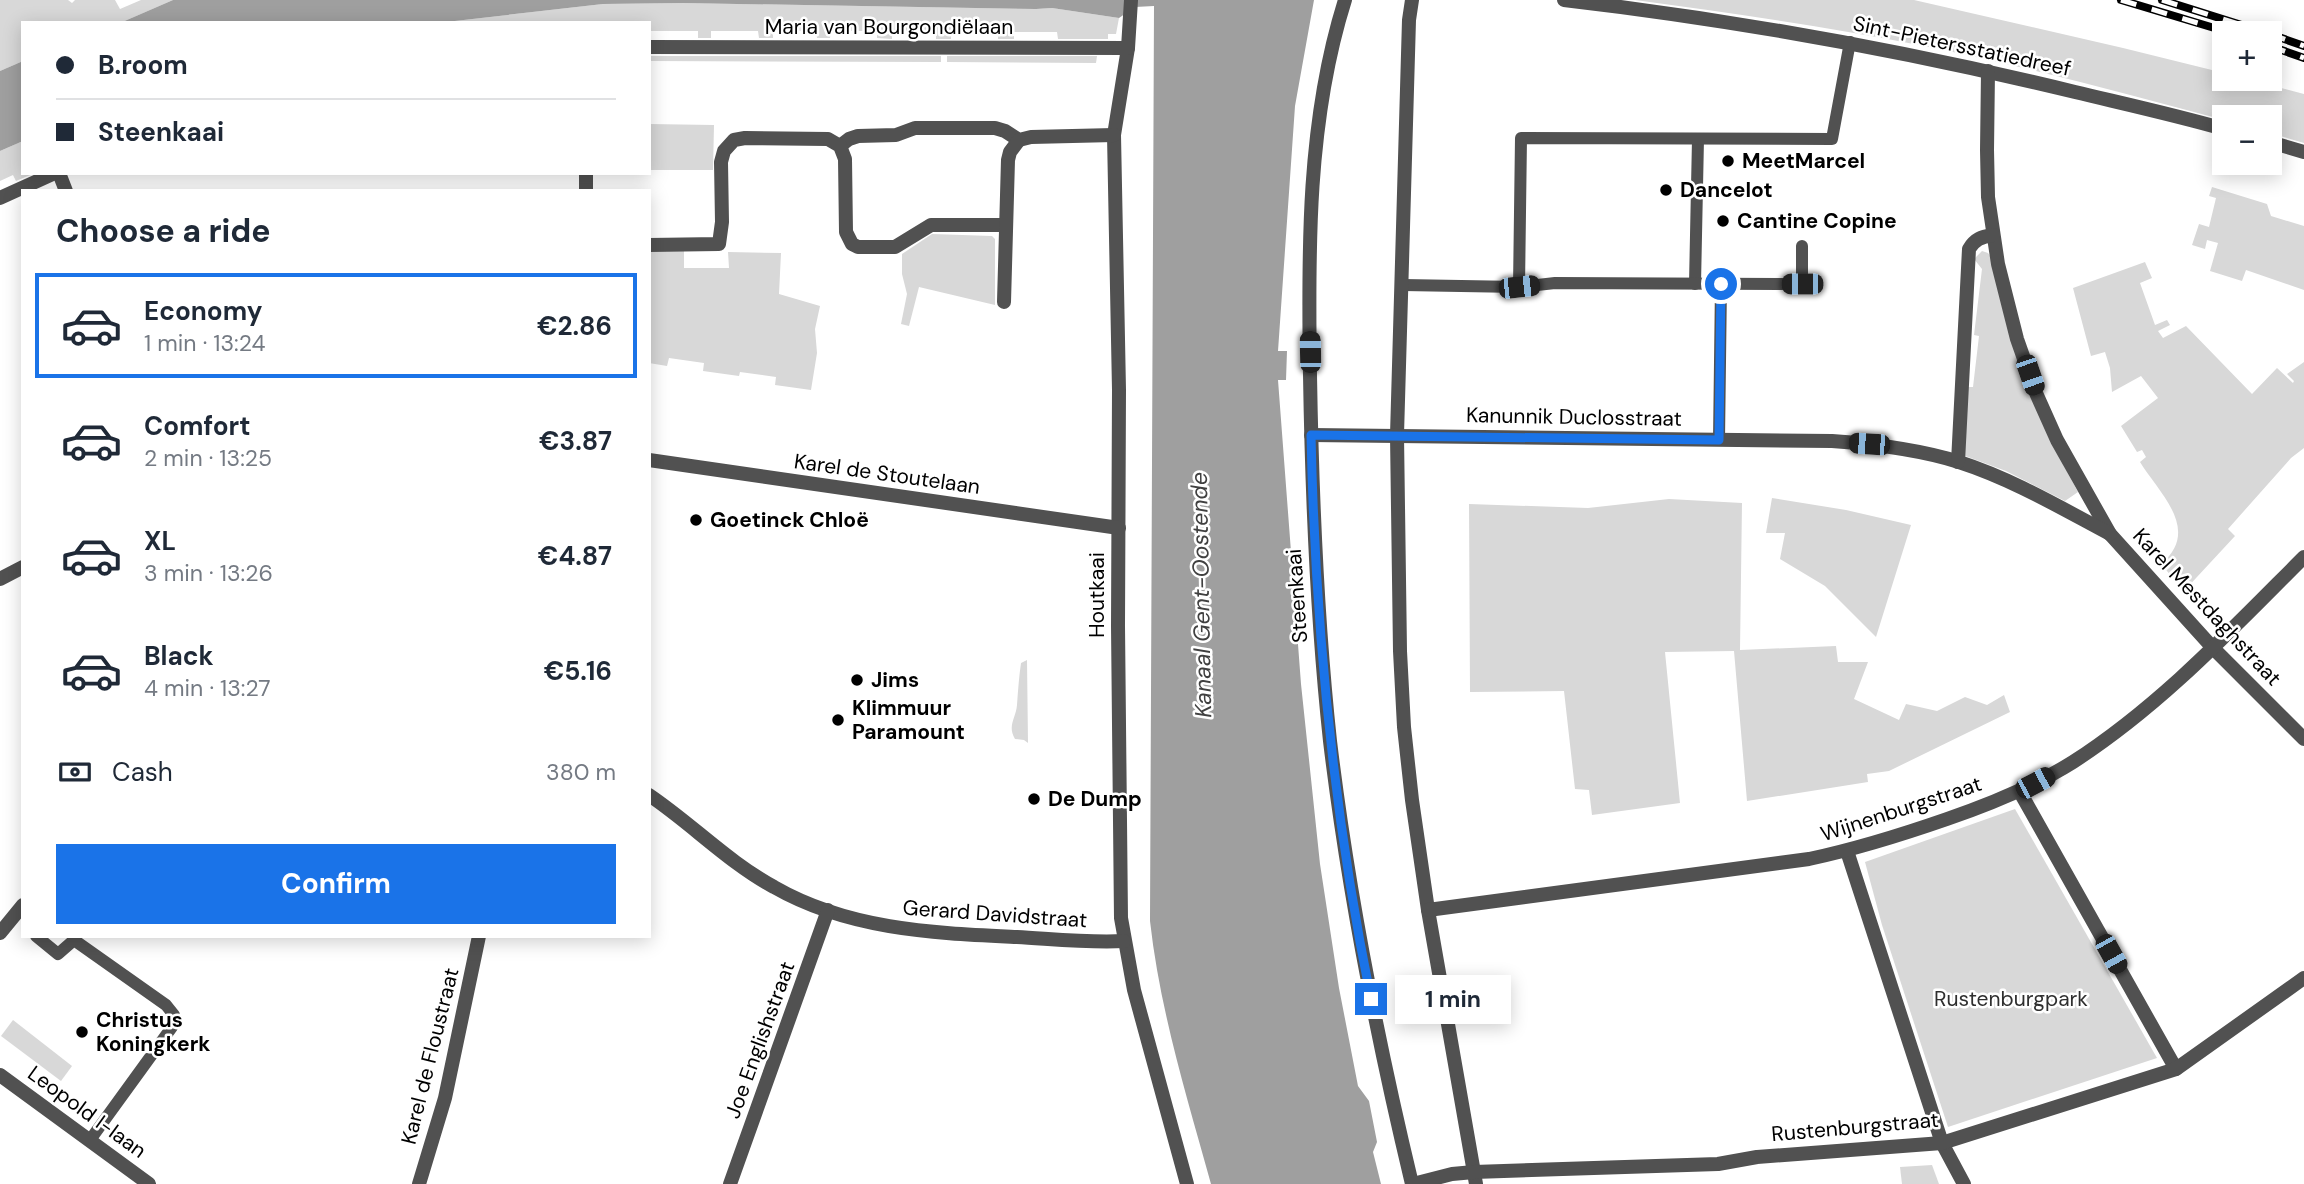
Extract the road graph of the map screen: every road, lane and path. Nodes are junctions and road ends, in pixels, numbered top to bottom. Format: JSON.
{"nodes":[{"id":1,"x":1130,"y":0,"type":"edge"},
{"id":2,"x":1345,"y":0,"type":"edge"},
{"id":3,"x":1412,"y":0,"type":"edge"},
{"id":4,"x":1564,"y":0,"type":"edge"},
{"id":5,"x":1850,"y":43,"type":"junction"},
{"id":6,"x":651,"y":47,"type":"edge"},
{"id":7,"x":1128,"y":48,"type":"junction"},
{"id":8,"x":1988,"y":71,"type":"junction"},
{"id":9,"x":2212,"y":126,"type":"edge"},
{"id":10,"x":1114,"y":135,"type":"junction"},
{"id":11,"x":1698,"y":139,"type":"junction"},
{"id":12,"x":1019,"y":140,"type":"junction"},
{"id":13,"x":840,"y":146,"type":"junction"},
{"id":14,"x":2282,"y":146,"type":"edge"},
{"id":15,"x":2304,"y":152,"type":"edge"},
{"id":16,"x":52,"y":175,"type":"edge"},
{"id":17,"x":0,"y":198,"type":"edge"},
{"id":18,"x":1006,"y":225,"type":"junction"},
{"id":19,"x":1993,"y":235,"type":"junction"},
{"id":20,"x":651,"y":245,"type":"edge"},
{"id":21,"x":1802,"y":246,"type":"dead end"},
{"id":22,"x":1695,"y":284,"type":"junction"},
{"id":23,"x":1721,"y":284,"type":"junction"},
{"id":24,"x":1403,"y":285,"type":"junction"},
{"id":25,"x":1519,"y":287,"type":"junction"},
{"id":26,"x":1004,"y":302,"type":"dead end"},
{"id":27,"x":1311,"y":435,"type":"junction"},
{"id":28,"x":1397,"y":435,"type":"junction"},
{"id":29,"x":1719,"y":440,"type":"junction"},
{"id":30,"x":651,"y":460,"type":"edge"},
{"id":31,"x":1958,"y":462,"type":"junction"},
{"id":32,"x":1119,"y":528,"type":"junction"},
{"id":33,"x":2110,"y":534,"type":"junction"},
{"id":34,"x":2304,"y":557,"type":"edge"},
{"id":35,"x":21,"y":568,"type":"edge"},
{"id":36,"x":0,"y":579,"type":"edge"},
{"id":37,"x":2213,"y":648,"type":"junction"},
{"id":38,"x":2304,"y":739,"type":"edge"},
{"id":39,"x":2020,"y":792,"type":"junction"},
{"id":40,"x":651,"y":797,"type":"edge"},
{"id":41,"x":1847,"y":851,"type":"junction"},
{"id":42,"x":828,"y":910,"type":"junction"},
{"id":43,"x":1428,"y":910,"type":"junction"},
{"id":44,"x":17,"y":922,"type":"edge"},
{"id":45,"x":0,"y":933,"type":"edge"},
{"id":46,"x":38,"y":938,"type":"edge"},
{"id":47,"x":479,"y":938,"type":"edge"},
{"id":48,"x":1124,"y":941,"type":"junction"},
{"id":49,"x":2304,"y":978,"type":"edge"},
{"id":50,"x":2176,"y":1069,"type":"junction"},
{"id":51,"x":0,"y":1076,"type":"edge"},
{"id":52,"x":90,"y":1140,"type":"junction"},
{"id":53,"x":1942,"y":1143,"type":"junction"},
{"id":54,"x":1475,"y":1178,"type":"edge"},
{"id":55,"x":149,"y":1184,"type":"edge"},
{"id":56,"x":419,"y":1184,"type":"edge"},
{"id":57,"x":730,"y":1184,"type":"edge"},
{"id":58,"x":1187,"y":1184,"type":"edge"},
{"id":59,"x":1412,"y":1184,"type":"edge"},
{"id":60,"x":1964,"y":1184,"type":"edge"}],
"edges":[{"from":1,"to":7,"type":"street","name":"Houtkaai"},
{"from":2,"to":27,"type":"street","name":"Steenkaai"},
{"from":3,"to":24,"type":"street"},
{"from":4,"to":5,"type":"street","name":"Sint-Pietersstatiedreef"},
{"from":5,"to":8,"type":"street","name":"Sint-Pietersstatiedreef"},
{"from":5,"to":11,"type":"lane"},
{"from":6,"to":7,"type":"street","name":"Maria van Bourgondiëlaan"},
{"from":7,"to":10,"type":"street","name":"Houtkaai"},
{"from":8,"to":9,"type":"street","name":"Sint-Pietersstatiedreef"},
{"from":8,"to":19,"type":"street","name":"Karel Mestdaghstraat"},
{"from":10,"to":12,"type":"street"},
{"from":10,"to":32,"type":"street","name":"Houtkaai"},
{"from":11,"to":22,"type":"lane"},
{"from":11,"to":25,"type":"lane"},
{"from":12,"to":13,"type":"street"},
{"from":12,"to":18,"type":"street"},
{"from":13,"to":18,"type":"street"},
{"from":13,"to":20,"type":"street"},
{"from":14,"to":15,"type":"street"},
{"from":16,"to":17,"type":"street"},
{"from":18,"to":26,"type":"street"},
{"from":19,"to":31,"type":"street"},
{"from":19,"to":33,"type":"street","name":"Karel Mestdaghstraat"},
{"from":21,"to":23,"type":"lane"},
{"from":22,"to":23,"type":"lane"},
{"from":22,"to":25,"type":"lane"},
{"from":23,"to":29,"type":"lane"},
{"from":24,"to":25,"type":"lane"},
{"from":24,"to":28,"type":"street"},
{"from":27,"to":28,"type":"street","name":"Kanunnik Duclosstraat"},
{"from":27,"to":59,"type":"street","name":"Steenkaai"},
{"from":28,"to":29,"type":"street","name":"Kanunnik Duclosstraat"},
{"from":28,"to":43,"type":"street"},
{"from":29,"to":31,"type":"street","name":"Kanunnik Duclosstraat"},
{"from":30,"to":32,"type":"street","name":"Karel de Stoutelaan"},
{"from":31,"to":33,"type":"street","name":"Karel Mestdaghstraat"},
{"from":32,"to":48,"type":"street","name":"Houtkaai"},
{"from":33,"to":37,"type":"street","name":"Karel Mestdaghstraat"},
{"from":34,"to":37,"type":"street","name":"Wijnenburgstraat"},
{"from":35,"to":36,"type":"street"},
{"from":37,"to":38,"type":"street","name":"Karel Mestdaghstraat"},
{"from":37,"to":39,"type":"street","name":"Wijnenburgstraat"},
{"from":39,"to":41,"type":"street","name":"Wijnenburgstraat"},
{"from":39,"to":50,"type":"street"},
{"from":40,"to":42,"type":"street","name":"Gerard Davidstraat"},
{"from":41,"to":43,"type":"street","name":"Wijnenburgstraat"},
{"from":41,"to":53,"type":"street"},
{"from":42,"to":48,"type":"street","name":"Gerard Davidstraat"},
{"from":42,"to":57,"type":"street","name":"Joe Englishstraat"},
{"from":43,"to":54,"type":"street"},
{"from":44,"to":45,"type":"street"},
{"from":46,"to":52,"type":"lane"},
{"from":47,"to":56,"type":"street","name":"Karel de Floustraat"},
{"from":48,"to":58,"type":"street","name":"Houtkaai"},
{"from":49,"to":50,"type":"street","name":"Rustenburgstraat"},
{"from":50,"to":53,"type":"street","name":"Rustenburgstraat"},
{"from":51,"to":52,"type":"street","name":"Leopold I-laan"},
{"from":52,"to":55,"type":"street","name":"Leopold I-laan"},
{"from":53,"to":54,"type":"street","name":"Rustenburgstraat"},
{"from":53,"to":60,"type":"street"},
{"from":54,"to":59,"type":"street","name":"Rustenburgstraat"}]}
